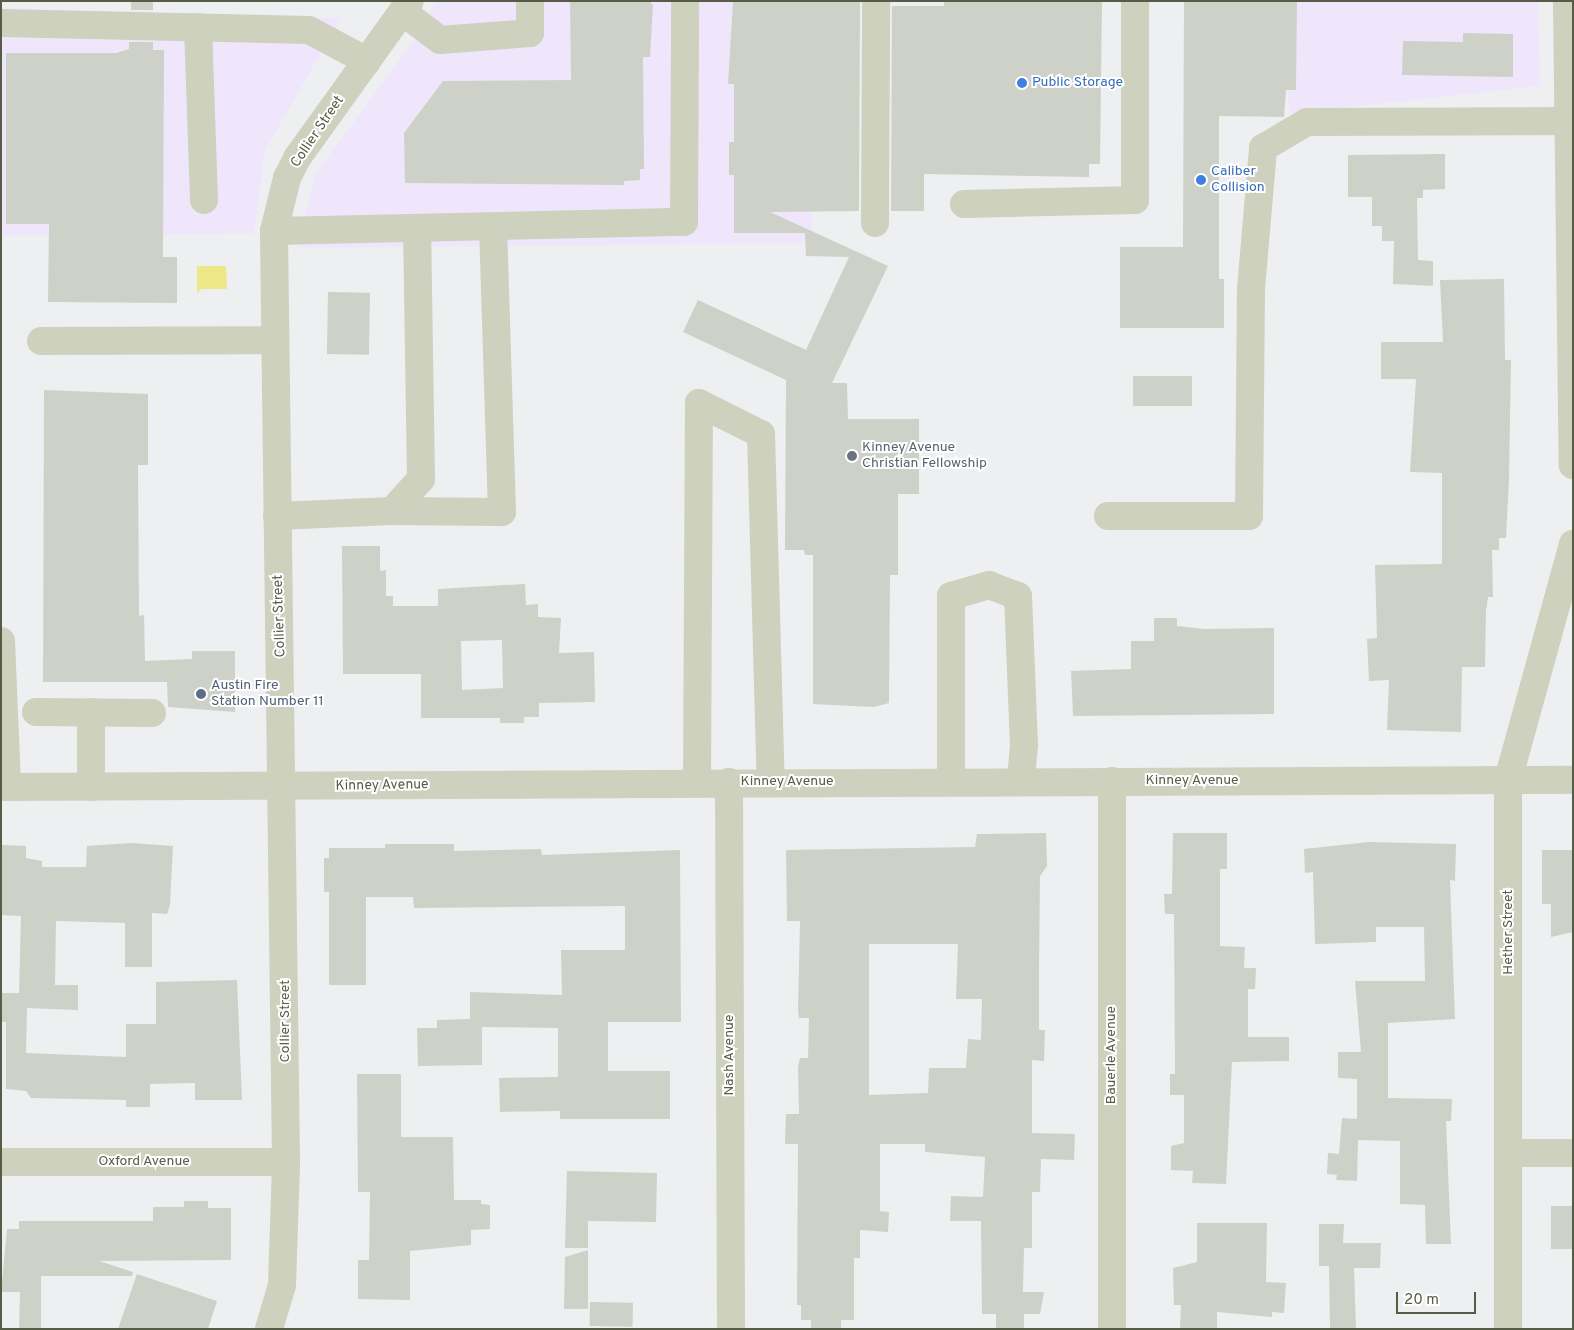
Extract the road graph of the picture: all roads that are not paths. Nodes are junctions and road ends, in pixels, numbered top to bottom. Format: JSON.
{"nodes":[{"id":1,"x":530,"y":1,"type":"edge"},
{"id":2,"x":685,"y":1,"type":"edge"},
{"id":3,"x":876,"y":1,"type":"edge"},
{"id":4,"x":1135,"y":1,"type":"edge"},
{"id":5,"x":1568,"y":1,"type":"edge"},
{"id":6,"x":406,"y":7,"type":"edge"},
{"id":7,"x":1,"y":23,"type":"edge"},
{"id":8,"x":198,"y":28,"type":"junction"},
{"id":9,"x":367,"y":61,"type":"junction"},
{"id":10,"x":1569,"y":122,"type":"junction"},
{"id":11,"x":204,"y":200,"type":"dead end"},
{"id":12,"x":964,"y":204,"type":"dead end"},
{"id":13,"x":875,"y":222,"type":"dead end"},
{"id":14,"x":493,"y":228,"type":"junction"},
{"id":15,"x":417,"y":229,"type":"junction"},
{"id":16,"x":274,"y":231,"type":"junction"},
{"id":17,"x":273,"y":340,"type":"junction"},
{"id":18,"x":41,"y":341,"type":"dead end"},
{"id":19,"x":1572,"y":410,"type":"edge"},
{"id":20,"x":1573,"y":465,"type":"edge"},
{"id":21,"x":392,"y":511,"type":"junction"},
{"id":22,"x":277,"y":516,"type":"junction"},
{"id":23,"x":1108,"y":516,"type":"dead end"},
{"id":24,"x":1573,"y":544,"type":"edge"},
{"id":25,"x":1,"y":641,"type":"edge"},
{"id":26,"x":36,"y":712,"type":"dead end"},
{"id":27,"x":92,"y":712,"type":"junction"},
{"id":28,"x":152,"y":713,"type":"dead end"},
{"id":29,"x":1508,"y":780,"type":"junction"},
{"id":30,"x":1573,"y":780,"type":"edge"},
{"id":31,"x":1021,"y":781,"type":"junction"},
{"id":32,"x":1112,"y":781,"type":"junction"},
{"id":33,"x":698,"y":782,"type":"junction"},
{"id":34,"x":728,"y":782,"type":"junction"},
{"id":35,"x":771,"y":782,"type":"junction"},
{"id":36,"x":951,"y":782,"type":"junction"},
{"id":37,"x":4,"y":787,"type":"edge"},
{"id":38,"x":91,"y":787,"type":"junction"},
{"id":39,"x":284,"y":787,"type":"junction"},
{"id":40,"x":1510,"y":1153,"type":"junction"},
{"id":41,"x":1573,"y":1153,"type":"edge"},
{"id":42,"x":1,"y":1162,"type":"edge"},
{"id":43,"x":286,"y":1162,"type":"junction"},
{"id":44,"x":269,"y":1329,"type":"edge"},
{"id":45,"x":731,"y":1329,"type":"edge"},
{"id":46,"x":1112,"y":1329,"type":"edge"},
{"id":47,"x":1508,"y":1329,"type":"edge"}],
"edges":[{"from":1,"to":6,"type":"street"},
{"from":2,"to":14,"type":"street"},
{"from":3,"to":13,"type":"street"},
{"from":4,"to":12,"type":"street"},
{"from":5,"to":10,"type":"street"},
{"from":6,"to":9,"type":"street","name":"Collier Street"},
{"from":7,"to":8,"type":"street"},
{"from":8,"to":9,"type":"street"},
{"from":8,"to":11,"type":"street"},
{"from":9,"to":16,"type":"street","name":"Collier Street"},
{"from":10,"to":19,"type":"street"},
{"from":10,"to":23,"type":"street"},
{"from":14,"to":15,"type":"street"},
{"from":14,"to":21,"type":"street"},
{"from":15,"to":16,"type":"street"},
{"from":15,"to":21,"type":"street"},
{"from":16,"to":17,"type":"street","name":"Collier Street"},
{"from":17,"to":18,"type":"street"},
{"from":17,"to":22,"type":"street","name":"Collier Street"},
{"from":19,"to":20,"type":"street"},
{"from":21,"to":22,"type":"street"},
{"from":22,"to":39,"type":"street","name":"Collier Street"},
{"from":24,"to":29,"type":"street","name":"Hether Street"},
{"from":25,"to":37,"type":"street"},
{"from":26,"to":27,"type":"street"},
{"from":27,"to":28,"type":"street"},
{"from":27,"to":38,"type":"street"},
{"from":29,"to":30,"type":"street","name":"Kinney Avenue"},
{"from":29,"to":32,"type":"street","name":"Kinney Avenue"},
{"from":29,"to":40,"type":"street","name":"Hether Street"},
{"from":31,"to":32,"type":"street","name":"Kinney Avenue"},
{"from":31,"to":36,"type":"street","name":"Kinney Avenue"},
{"from":31,"to":36,"type":"street"},
{"from":32,"to":46,"type":"street","name":"Bauerle Avenue"},
{"from":33,"to":34,"type":"street","name":"Kinney Avenue"},
{"from":33,"to":35,"type":"street"},
{"from":33,"to":39,"type":"street","name":"Kinney Avenue"},
{"from":34,"to":35,"type":"street","name":"Kinney Avenue"},
{"from":34,"to":45,"type":"street","name":"Nash Avenue"},
{"from":35,"to":36,"type":"street","name":"Kinney Avenue"},
{"from":37,"to":38,"type":"street","name":"Kinney Avenue"},
{"from":38,"to":39,"type":"street","name":"Kinney Avenue"},
{"from":39,"to":43,"type":"street","name":"Collier Street"},
{"from":40,"to":41,"type":"street"},
{"from":40,"to":47,"type":"street","name":"Hether Street"},
{"from":42,"to":43,"type":"street","name":"Oxford Avenue"},
{"from":43,"to":44,"type":"street","name":"Collier Street"}]}
